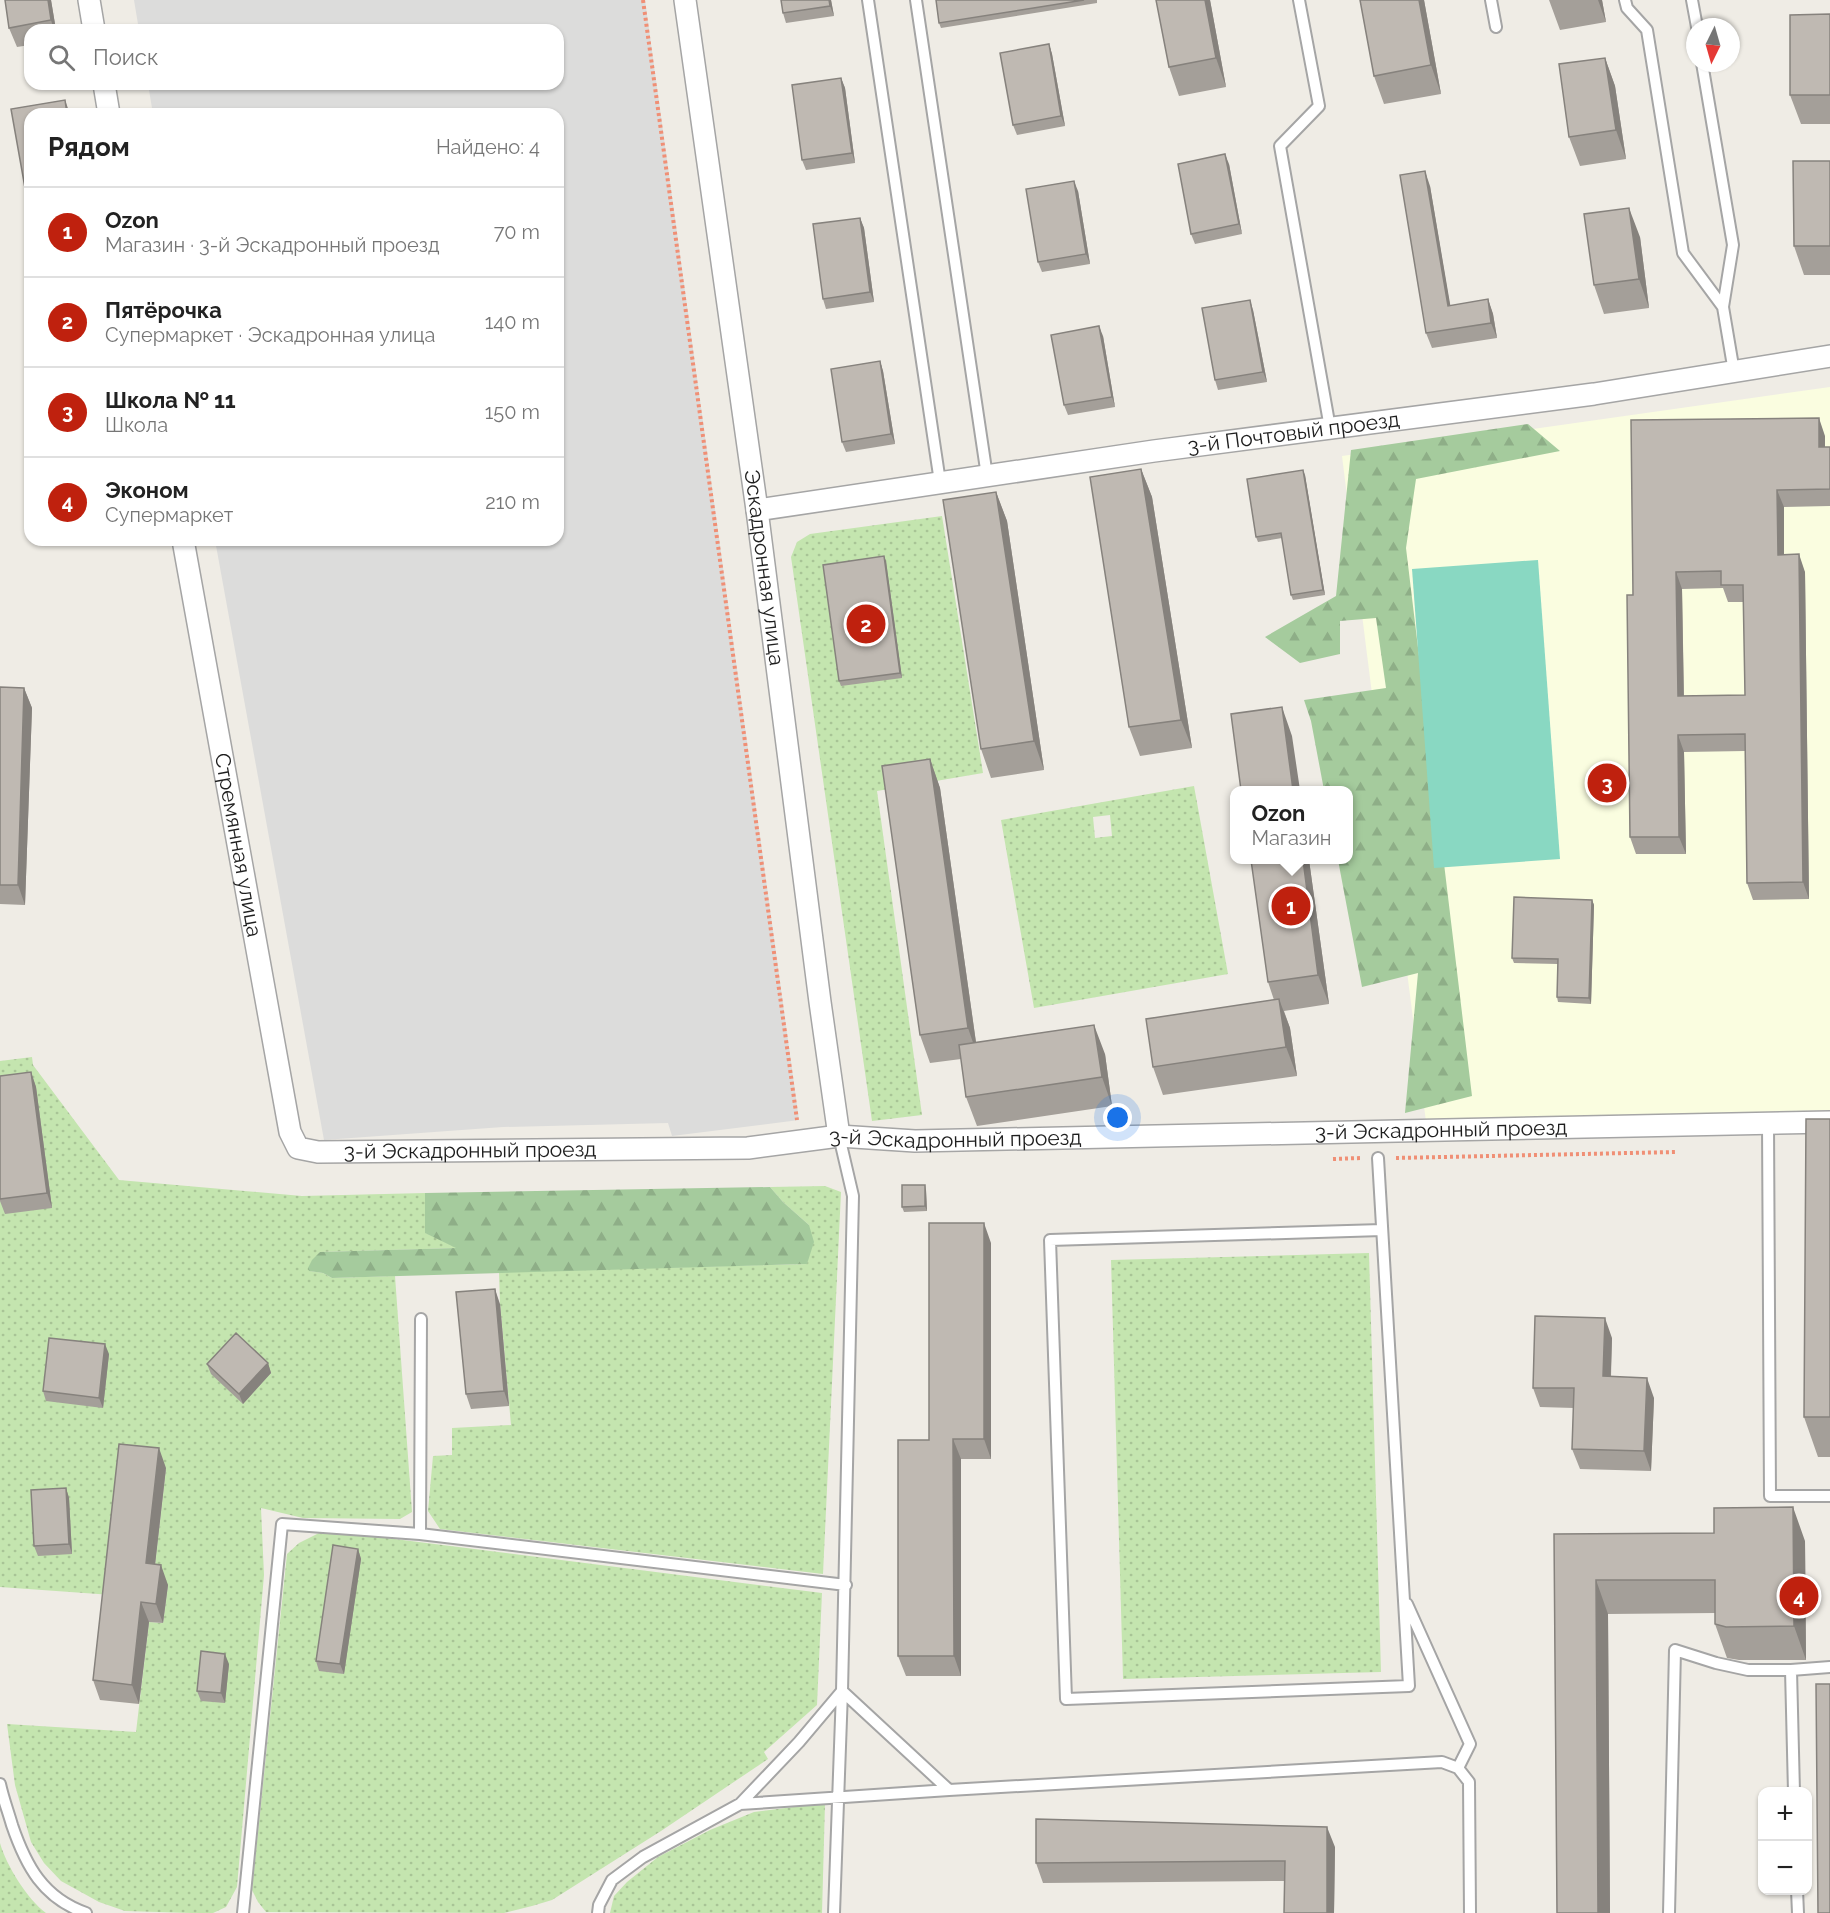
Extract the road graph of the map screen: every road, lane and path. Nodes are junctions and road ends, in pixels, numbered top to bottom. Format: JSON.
{"nodes":[{"id":1,"x":89,"y":0,"type":"edge"},
{"id":2,"x":643,"y":0,"type":"edge"},
{"id":3,"x":685,"y":0,"type":"edge"},
{"id":4,"x":868,"y":0,"type":"edge"},
{"id":5,"x":916,"y":0,"type":"edge"},
{"id":6,"x":1299,"y":0,"type":"edge"},
{"id":7,"x":1491,"y":0,"type":"edge"},
{"id":8,"x":1625,"y":0,"type":"edge"},
{"id":9,"x":1692,"y":0,"type":"edge"},
{"id":10,"x":1695,"y":18,"type":"edge"},
{"id":11,"x":93,"y":24,"type":"edge"},
{"id":12,"x":1496,"y":27,"type":"dead end"},
{"id":13,"x":1704,"y":72,"type":"edge"},
{"id":14,"x":105,"y":90,"type":"edge"},
{"id":15,"x":108,"y":108,"type":"edge"},
{"id":16,"x":1723,"y":307,"type":"junction"},
{"id":17,"x":1830,"y":356,"type":"edge"},
{"id":18,"x":1734,"y":372,"type":"junction"},
{"id":19,"x":1330,"y":428,"type":"junction"},
{"id":20,"x":987,"y":476,"type":"junction"},
{"id":21,"x":940,"y":483,"type":"junction"},
{"id":22,"x":757,"y":510,"type":"junction"},
{"id":23,"x":184,"y":546,"type":"edge"},
{"id":24,"x":1830,"y":1122,"type":"edge"},
{"id":25,"x":1768,"y":1123,"type":"junction"},
{"id":26,"x":839,"y":1136,"type":"junction"},
{"id":27,"x":800,"y":1141,"type":"junction"},
{"id":28,"x":298,"y":1148,"type":"joint"},
{"id":29,"x":1378,"y":1158,"type":"dead end"},
{"id":30,"x":1382,"y":1230,"type":"junction"},
{"id":31,"x":421,"y":1319,"type":"dead end"},
{"id":32,"x":1830,"y":1496,"type":"edge"},
{"id":33,"x":420,"y":1534,"type":"junction"},
{"id":34,"x":846,"y":1585,"type":"junction"},
{"id":35,"x":1404,"y":1598,"type":"junction"},
{"id":36,"x":1830,"y":1667,"type":"edge"},
{"id":37,"x":1791,"y":1670,"type":"junction"},
{"id":38,"x":842,"y":1691,"type":"junction"},
{"id":39,"x":1458,"y":1768,"type":"junction"},
{"id":40,"x":0,"y":1784,"type":"edge"},
{"id":41,"x":1794,"y":1787,"type":"edge"},
{"id":42,"x":950,"y":1790,"type":"junction"},
{"id":43,"x":839,"y":1796,"type":"junction"},
{"id":44,"x":740,"y":1804,"type":"junction"},
{"id":45,"x":1797,"y":1895,"type":"edge"},
{"id":46,"x":86,"y":1913,"type":"edge"},
{"id":47,"x":243,"y":1913,"type":"edge"},
{"id":48,"x":598,"y":1913,"type":"edge"},
{"id":49,"x":834,"y":1913,"type":"edge"},
{"id":50,"x":1470,"y":1913,"type":"edge"},
{"id":51,"x":1669,"y":1913,"type":"edge"},
{"id":52,"x":1798,"y":1913,"type":"edge"}],
"edges":[{"from":1,"to":11,"type":"street"},
{"from":2,"to":27,"type":"path"},
{"from":3,"to":22,"type":"street","name":"Эскадронная улица"},
{"from":4,"to":21,"type":"lane"},
{"from":5,"to":20,"type":"lane"},
{"from":6,"to":19,"type":"lane"},
{"from":7,"to":12,"type":"lane"},
{"from":8,"to":16,"type":"lane"},
{"from":9,"to":10,"type":"lane"},
{"from":13,"to":16,"type":"lane"},
{"from":14,"to":15,"type":"street"},
{"from":16,"to":18,"type":"lane"},
{"from":17,"to":18,"type":"street","name":"3-й Почтовый проезд"},
{"from":18,"to":19,"type":"street","name":"3-й Почтовый проезд"},
{"from":19,"to":20,"type":"street","name":"3-й Почтовый проезд"},
{"from":20,"to":21,"type":"street","name":"3-й Почтовый проезд"},
{"from":21,"to":22,"type":"street","name":"3-й Почтовый проезд"},
{"from":22,"to":26,"type":"street","name":"Эскадронная улица"},
{"from":23,"to":28,"type":"street","name":"Стремянная улица"},
{"from":24,"to":25,"type":"street","name":"3-й Эскадронный проезд"},
{"from":25,"to":26,"type":"street","name":"3-й Эскадронный проезд"},
{"from":25,"to":32,"type":"lane"},
{"from":26,"to":27,"type":"street","name":"3-й Эскадронный проезд"},
{"from":26,"to":34,"type":"lane"},
{"from":27,"to":28,"type":"street","name":"3-й Эскадронный проезд"},
{"from":29,"to":30,"type":"lane"},
{"from":30,"to":35,"type":"lane"},
{"from":30,"to":35,"type":"lane"},
{"from":31,"to":33,"type":"lane"},
{"from":33,"to":34,"type":"lane"},
{"from":33,"to":47,"type":"lane"},
{"from":34,"to":38,"type":"lane"},
{"from":35,"to":39,"type":"lane"},
{"from":36,"to":37,"type":"lane"},
{"from":37,"to":41,"type":"lane"},
{"from":37,"to":51,"type":"lane"},
{"from":38,"to":42,"type":"lane"},
{"from":38,"to":43,"type":"lane"},
{"from":38,"to":44,"type":"lane"},
{"from":39,"to":42,"type":"lane"},
{"from":39,"to":50,"type":"lane"},
{"from":40,"to":46,"type":"lane"},
{"from":42,"to":43,"type":"lane"},
{"from":43,"to":44,"type":"lane"},
{"from":43,"to":49,"type":"lane"},
{"from":44,"to":48,"type":"lane"},
{"from":45,"to":52,"type":"lane"}]}
